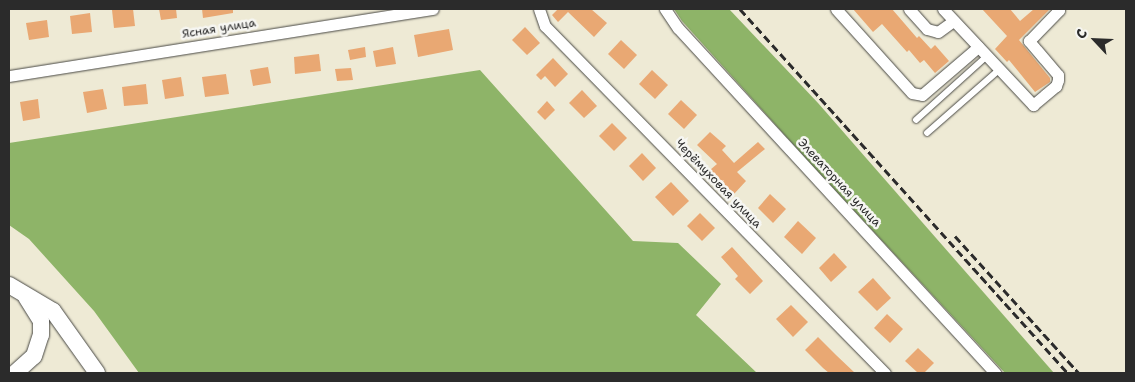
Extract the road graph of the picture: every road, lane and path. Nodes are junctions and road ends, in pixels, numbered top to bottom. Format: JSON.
{"nodes":[{"id":1,"x":433,"y":9,"type":"edge"},
{"id":2,"x":539,"y":9,"type":"edge"},
{"id":3,"x":665,"y":9,"type":"edge"},
{"id":4,"x":836,"y":9,"type":"edge"},
{"id":5,"x":909,"y":9,"type":"edge"},
{"id":6,"x":943,"y":9,"type":"edge"},
{"id":7,"x":1057,"y":9,"type":"edge"},
{"id":8,"x":954,"y":20,"type":"junction"},
{"id":9,"x":978,"y":47,"type":"junction"},
{"id":10,"x":987,"y":56,"type":"junction"},
{"id":11,"x":999,"y":70,"type":"junction"},
{"id":12,"x":9,"y":76,"type":"edge"},
{"id":13,"x":916,"y":120,"type":"dead end"},
{"id":14,"x":927,"y":133,"type":"dead end"},
{"id":15,"x":15,"y":288,"type":"edge"},
{"id":16,"x":16,"y":373,"type":"edge"},
{"id":17,"x":97,"y":373,"type":"edge"},
{"id":18,"x":885,"y":373,"type":"edge"},
{"id":19,"x":994,"y":373,"type":"edge"}],
"edges":[{"from":1,"to":12,"type":"street","name":"Ясная улица"},
{"from":2,"to":18,"type":"street","name":"Черёмуховая улица"},
{"from":3,"to":19,"type":"street","name":"Элеваторная улица"},
{"from":4,"to":9,"type":"street"},
{"from":5,"to":8,"type":"street"},
{"from":6,"to":8,"type":"street"},
{"from":7,"to":11,"type":"street"},
{"from":8,"to":9,"type":"street"},
{"from":9,"to":10,"type":"street"},
{"from":10,"to":11,"type":"street"},
{"from":10,"to":13,"type":"lane"},
{"from":11,"to":14,"type":"lane"},
{"from":15,"to":16,"type":"street"},
{"from":15,"to":17,"type":"street"}]}
